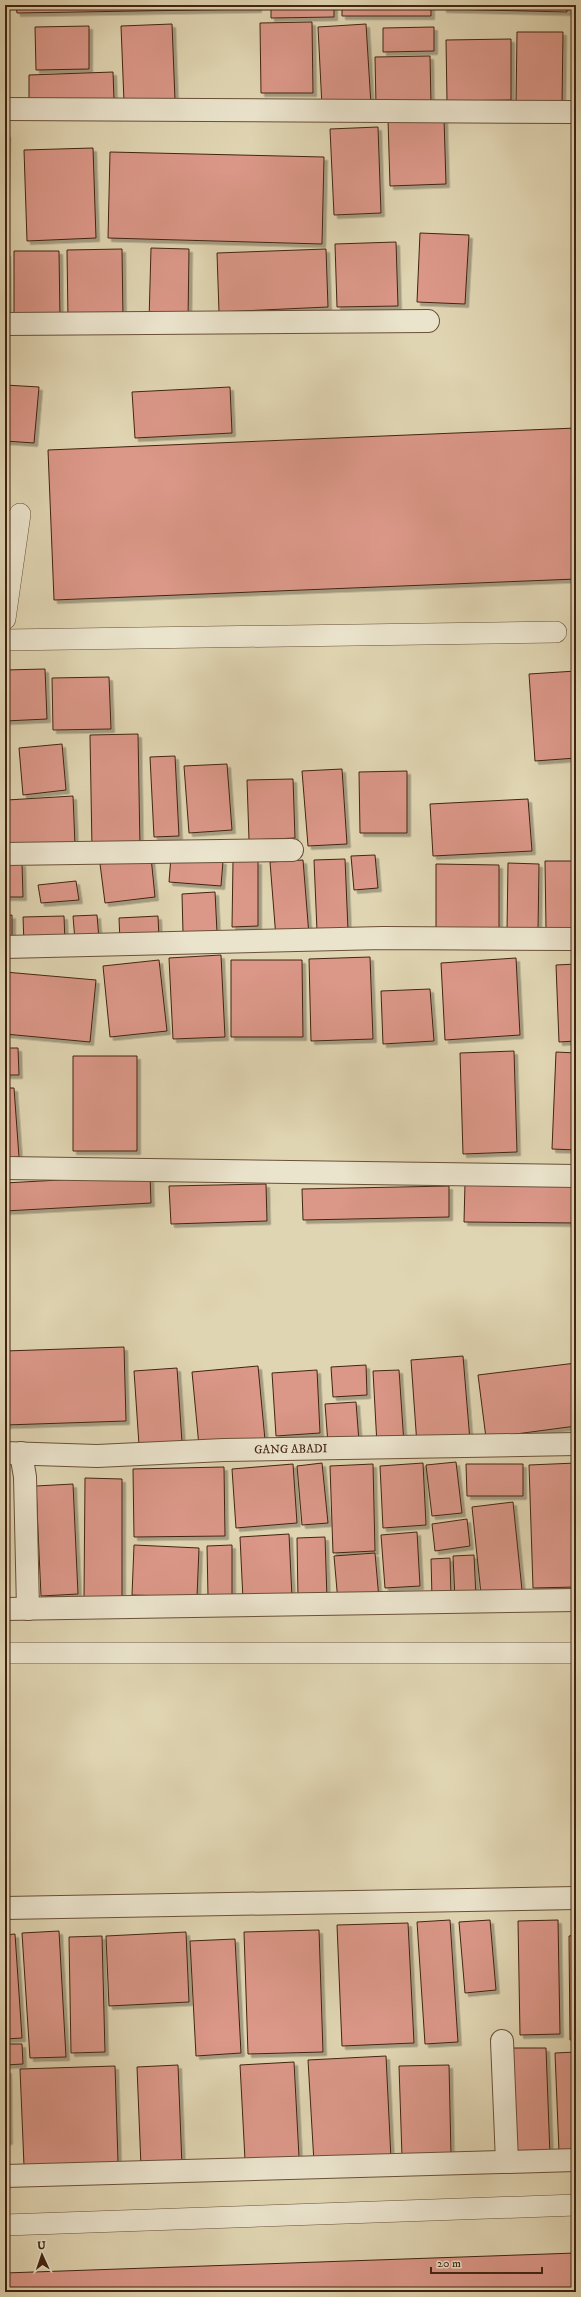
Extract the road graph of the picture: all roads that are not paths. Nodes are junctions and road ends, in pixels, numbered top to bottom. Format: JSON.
{"nodes":[{"id":1,"x":5,"y":109,"type":"edge"},
{"id":2,"x":576,"y":112,"type":"edge"},
{"id":3,"x":428,"y":321,"type":"dead end"},
{"id":4,"x":5,"y":324,"type":"edge"},
{"id":5,"x":20,"y":514,"type":"dead end"},
{"id":6,"x":5,"y":619,"type":"edge"},
{"id":7,"x":556,"y":632,"type":"dead end"},
{"id":8,"x":5,"y":640,"type":"edge"},
{"id":9,"x":292,"y":850,"type":"dead end"},
{"id":10,"x":5,"y":854,"type":"edge"},
{"id":11,"x":576,"y":939,"type":"edge"},
{"id":12,"x":5,"y":947,"type":"edge"},
{"id":13,"x":5,"y":1168,"type":"edge"},
{"id":14,"x":576,"y":1176,"type":"edge"},
{"id":15,"x":576,"y":1444,"type":"edge"},
{"id":16,"x":13,"y":1453,"type":"edge"},
{"id":17,"x":576,"y":1600,"type":"edge"},
{"id":18,"x":5,"y":1609,"type":"edge"},
{"id":19,"x":28,"y":1609,"type":"junction"},
{"id":20,"x":5,"y":1653,"type":"edge"},
{"id":21,"x":576,"y":1653,"type":"edge"},
{"id":22,"x":576,"y":1898,"type":"edge"},
{"id":23,"x":5,"y":1908,"type":"edge"},
{"id":24,"x":502,"y":2041,"type":"dead end"},
{"id":25,"x":576,"y":2160,"type":"edge"},
{"id":26,"x":507,"y":2162,"type":"junction"},
{"id":27,"x":5,"y":2176,"type":"edge"},
{"id":28,"x":576,"y":2205,"type":"edge"},
{"id":29,"x":5,"y":2225,"type":"edge"}],
"edges":[{"from":1,"to":2,"type":"street"},
{"from":3,"to":4,"type":"street"},
{"from":5,"to":6,"type":"lane"},
{"from":7,"to":8,"type":"lane"},
{"from":9,"to":10,"type":"street"},
{"from":11,"to":12,"type":"street"},
{"from":13,"to":14,"type":"street"},
{"from":15,"to":16,"type":"street","name":"GANG ABADI"},
{"from":16,"to":19,"type":"street"},
{"from":17,"to":19,"type":"street"},
{"from":18,"to":19,"type":"street"},
{"from":20,"to":21,"type":"lane"},
{"from":22,"to":23,"type":"street"},
{"from":24,"to":26,"type":"street"},
{"from":25,"to":26,"type":"street"},
{"from":26,"to":27,"type":"street"},
{"from":28,"to":29,"type":"lane"}]}
